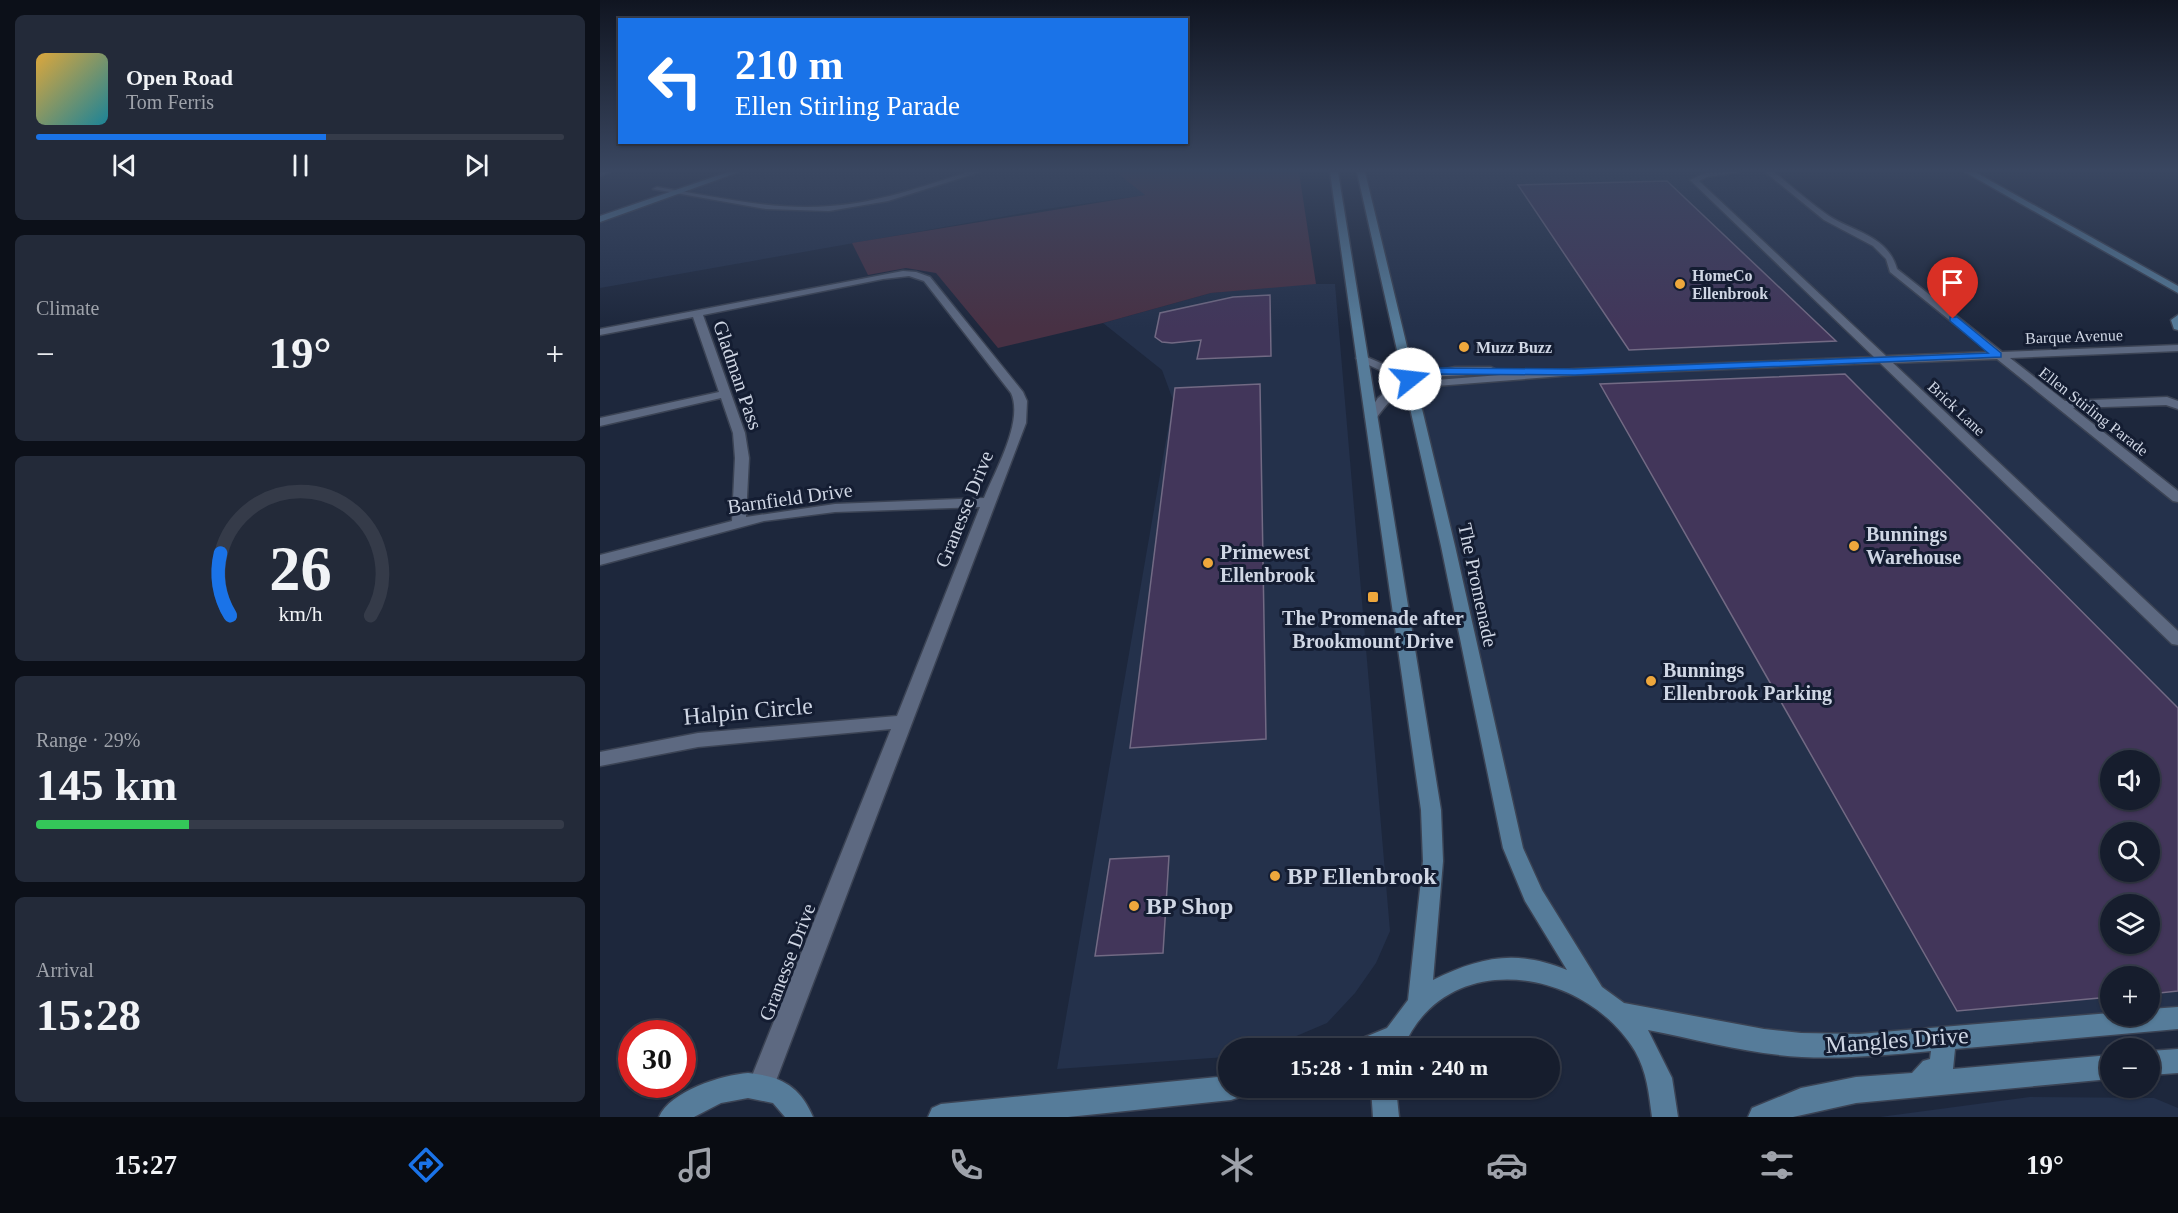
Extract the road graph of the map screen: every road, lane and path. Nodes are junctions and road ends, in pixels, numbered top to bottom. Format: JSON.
{"nodes":[{"id":1,"x":1342,"y":224,"type":"edge"},
{"id":2,"x":1373,"y":224,"type":"edge"},
{"id":3,"x":1740,"y":224,"type":"edge"},
{"id":4,"x":1840,"y":224,"type":"edge"},
{"id":5,"x":2061,"y":224,"type":"edge"},
{"id":6,"x":2077,"y":224,"type":"edge"},
{"id":7,"x":2178,"y":280,"type":"edge"},
{"id":8,"x":2178,"y":290,"type":"edge"},
{"id":9,"x":697,"y":313,"type":"junction"},
{"id":10,"x":2178,"y":318,"type":"edge"},
{"id":11,"x":2178,"y":327,"type":"edge"},
{"id":12,"x":600,"y":332,"type":"edge"},
{"id":13,"x":2178,"y":348,"type":"edge"},
{"id":14,"x":1997,"y":355,"type":"junction"},
{"id":15,"x":1362,"y":358,"type":"junction"},
{"id":16,"x":1881,"y":360,"type":"junction"},
{"id":17,"x":1410,"y":379,"type":"junction"},
{"id":18,"x":724,"y":394,"type":"junction"},
{"id":19,"x":2061,"y":405,"type":"junction"},
{"id":20,"x":2178,"y":405,"type":"edge"},
{"id":21,"x":1371,"y":417,"type":"junction"},
{"id":22,"x":600,"y":423,"type":"edge"},
{"id":23,"x":2178,"y":485,"type":"edge"},
{"id":24,"x":2163,"y":486,"type":"junction"},
{"id":25,"x":2178,"y":498,"type":"edge"},
{"id":26,"x":989,"y":502,"type":"junction"},
{"id":27,"x":739,"y":522,"type":"junction"},
{"id":28,"x":600,"y":560,"type":"edge"},
{"id":29,"x":2178,"y":640,"type":"edge"},
{"id":30,"x":902,"y":722,"type":"junction"},
{"id":31,"x":600,"y":759,"type":"edge"},
{"id":32,"x":1592,"y":991,"type":"junction"},
{"id":33,"x":1419,"y":1003,"type":"junction"},
{"id":34,"x":1619,"y":1013,"type":"junction"},
{"id":35,"x":2178,"y":1018,"type":"edge"},
{"id":36,"x":1396,"y":1038,"type":"edge"},
{"id":37,"x":1944,"y":1038,"type":"junction"},
{"id":38,"x":2178,"y":1061,"type":"edge"},
{"id":39,"x":2160,"y":1062,"type":"edge"},
{"id":40,"x":2100,"y":1068,"type":"edge"},
{"id":41,"x":1917,"y":1084,"type":"junction"},
{"id":42,"x":761,"y":1086,"type":"junction"},
{"id":43,"x":1218,"y":1089,"type":"edge"},
{"id":44,"x":1385,"y":1098,"type":"edge"},
{"id":45,"x":672,"y":1117,"type":"edge"},
{"id":46,"x":800,"y":1117,"type":"edge"},
{"id":47,"x":941,"y":1117,"type":"edge"},
{"id":48,"x":1386,"y":1117,"type":"edge"},
{"id":49,"x":1665,"y":1117,"type":"edge"},
{"id":50,"x":1761,"y":1117,"type":"edge"}],
"edges":[{"from":1,"to":15,"type":"main road"},
{"from":2,"to":17,"type":"main road","name":"The Promenade"},
{"from":3,"to":16,"type":"street","name":"Brick Lane"},
{"from":4,"to":14,"type":"street","name":"Ellen Stirling Parade"},
{"from":5,"to":8,"type":"main road"},
{"from":6,"to":7,"type":"main road"},
{"from":9,"to":12,"type":"street","name":"Granesse Drive"},
{"from":9,"to":18,"type":"street","name":"Gladman Pass"},
{"from":9,"to":26,"type":"street","name":"Granesse Drive"},
{"from":10,"to":11,"type":"main road"},
{"from":13,"to":14,"type":"street","name":"Barque Avenue"},
{"from":14,"to":16,"type":"street","name":"Barque Avenue"},
{"from":14,"to":19,"type":"street","name":"Ellen Stirling Parade"},
{"from":15,"to":17,"type":"street","name":"Barque Avenue"},
{"from":15,"to":21,"type":"main road"},
{"from":16,"to":17,"type":"street","name":"Barque Avenue"},
{"from":16,"to":29,"type":"street","name":"Brick Lane"},
{"from":17,"to":21,"type":"street"},
{"from":17,"to":32,"type":"main road","name":"The Promenade"},
{"from":18,"to":22,"type":"street"},
{"from":18,"to":27,"type":"street","name":"Gladman Pass"},
{"from":19,"to":20,"type":"street"},
{"from":19,"to":24,"type":"street","name":"Ellen Stirling Parade"},
{"from":21,"to":33,"type":"main road"},
{"from":23,"to":24,"type":"street"},
{"from":24,"to":25,"type":"street","name":"Ellen Stirling Parade"},
{"from":26,"to":27,"type":"street","name":"Barnfield Drive"},
{"from":26,"to":30,"type":"street","name":"Granesse Drive"},
{"from":27,"to":28,"type":"street","name":"Barnfield Drive"},
{"from":30,"to":31,"type":"street","name":"Halpin Circle"},
{"from":30,"to":42,"type":"street","name":"Granesse Drive"},
{"from":32,"to":33,"type":"main road"},
{"from":32,"to":34,"type":"main road"},
{"from":33,"to":36,"type":"main road"},
{"from":34,"to":37,"type":"main road","name":"Mangles Drive"},
{"from":34,"to":49,"type":"main road"},
{"from":35,"to":37,"type":"main road","name":"Mangles Drive"},
{"from":37,"to":41,"type":"main road"},
{"from":38,"to":39,"type":"main road"},
{"from":40,"to":41,"type":"main road"},
{"from":41,"to":50,"type":"main road"},
{"from":42,"to":45,"type":"main road"},
{"from":42,"to":46,"type":"main road"},
{"from":43,"to":47,"type":"main road"},
{"from":44,"to":48,"type":"main road"}]}
